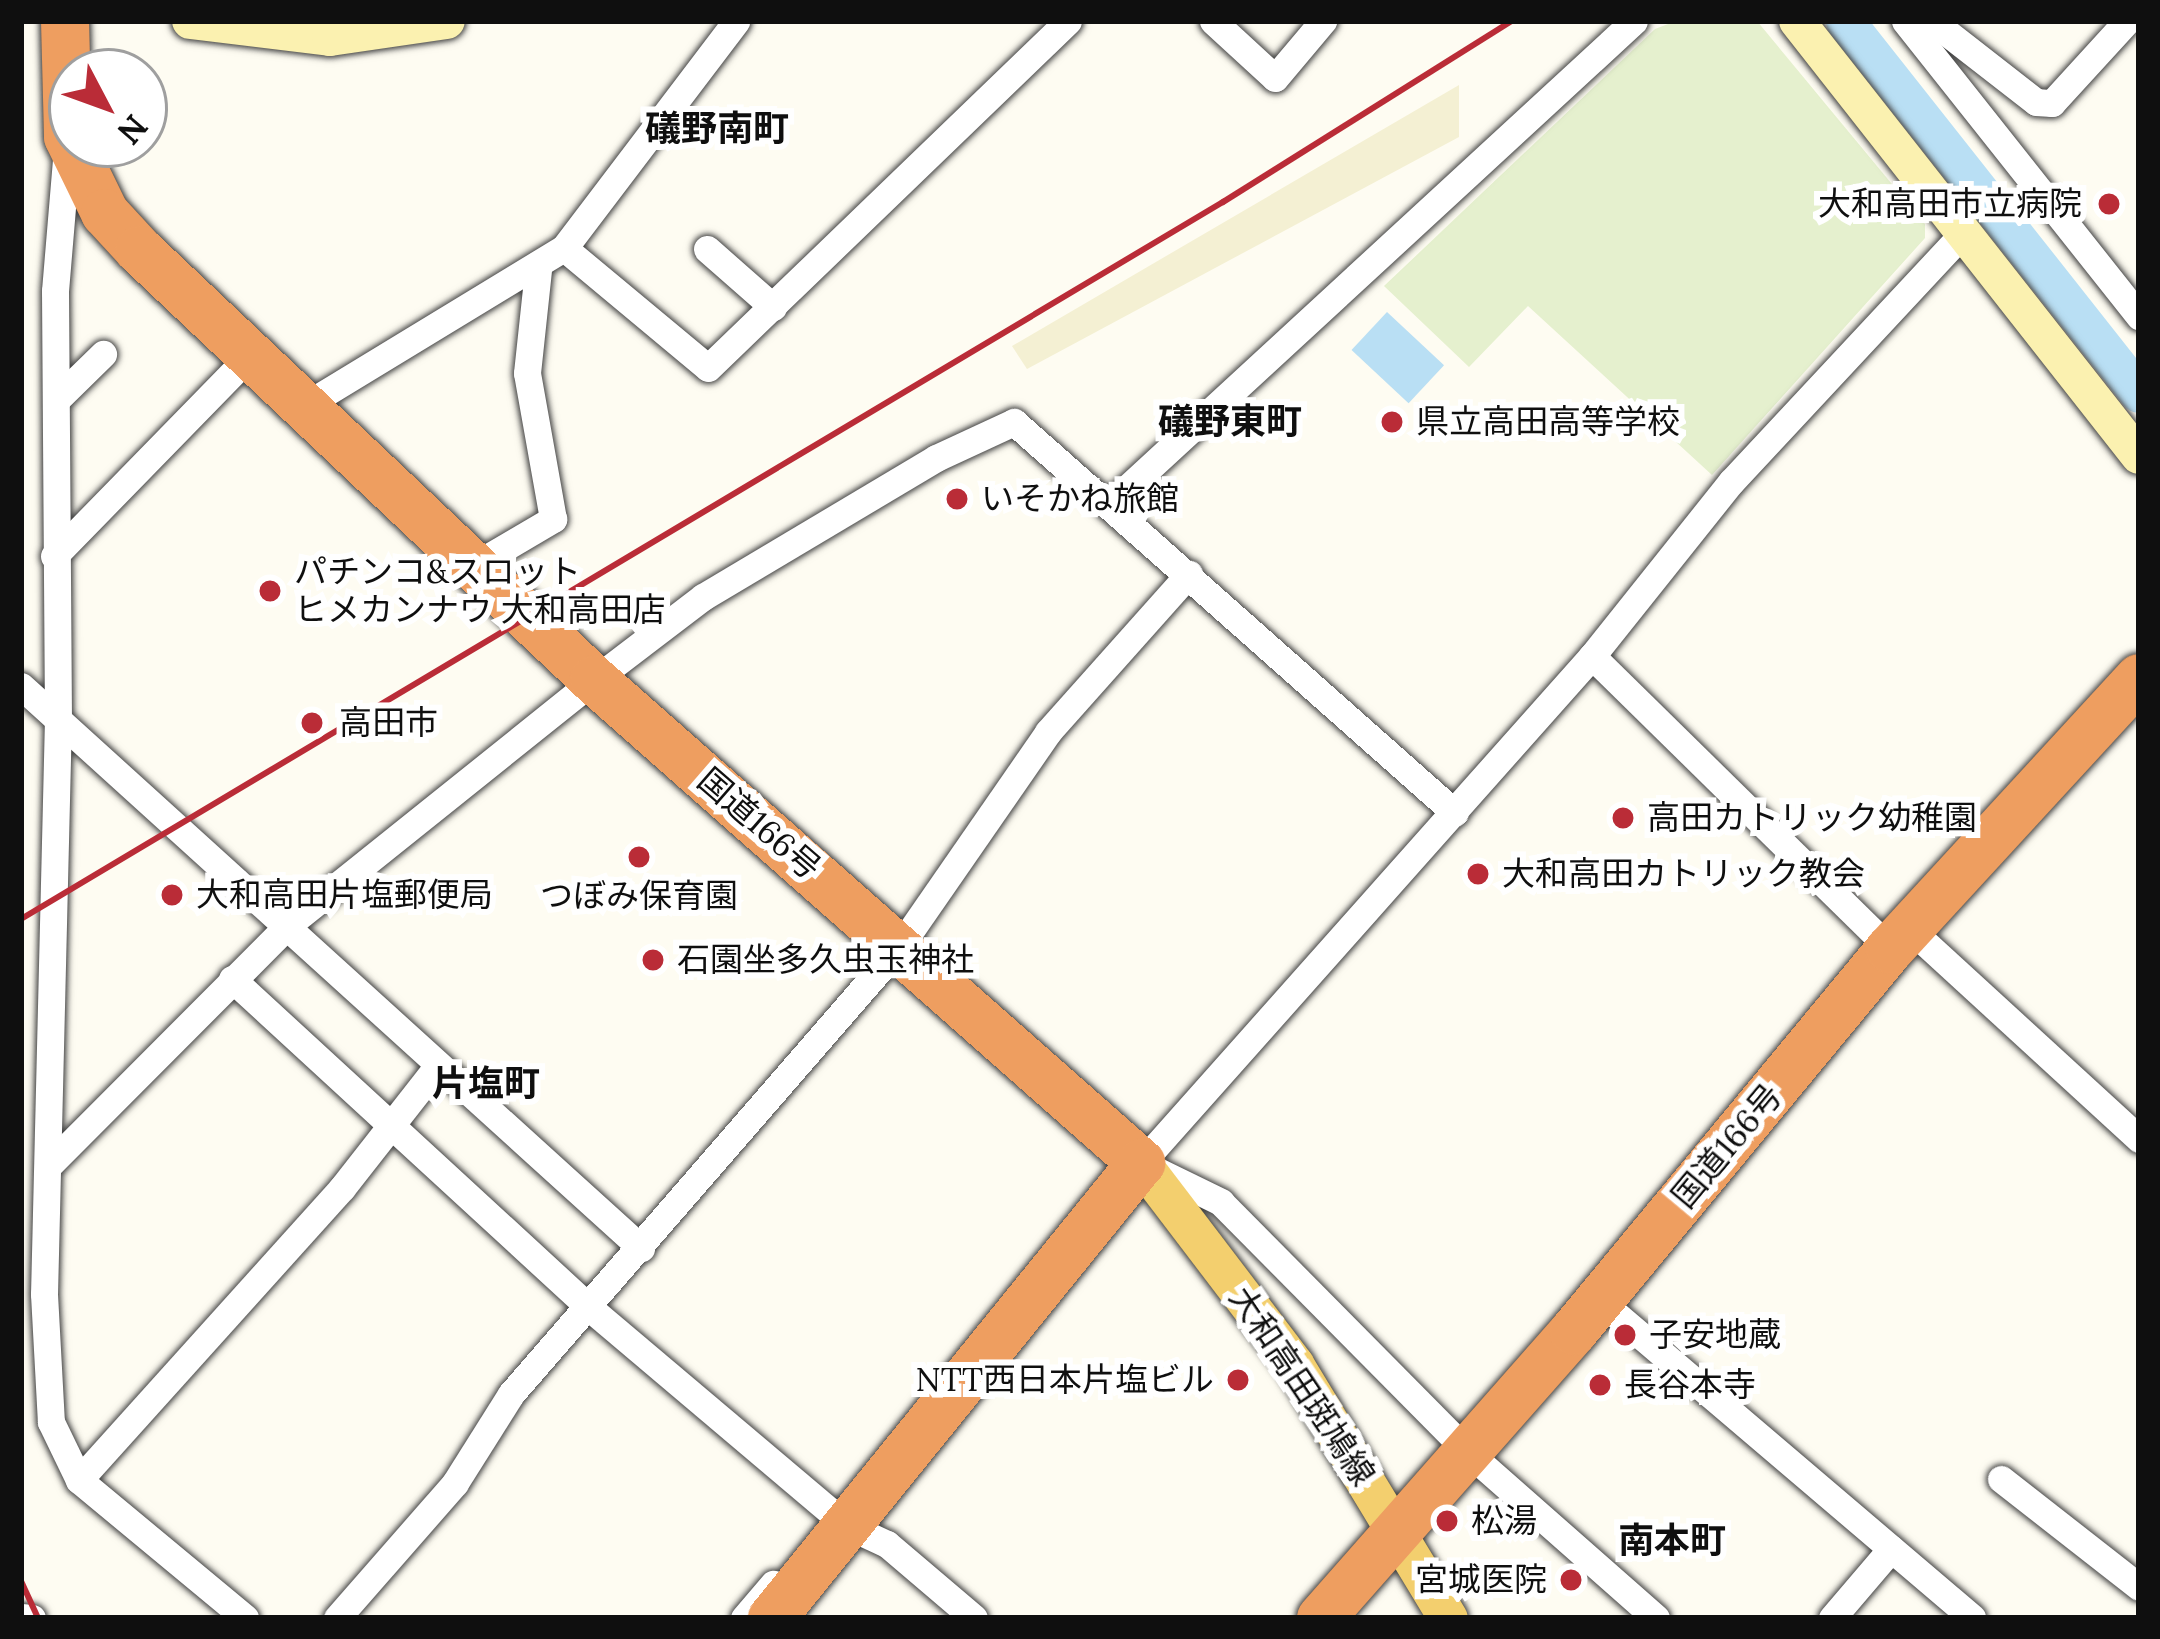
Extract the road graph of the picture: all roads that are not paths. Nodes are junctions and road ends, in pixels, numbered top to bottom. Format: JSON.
{"nodes":[{"id":1,"x":190,"y":21,"type":"edge"},
{"id":2,"x":447,"y":21,"type":"edge"},
{"id":3,"x":736,"y":21,"type":"edge"},
{"id":4,"x":1067,"y":21,"type":"edge"},
{"id":5,"x":1213,"y":21,"type":"edge"},
{"id":6,"x":1324,"y":21,"type":"edge"},
{"id":7,"x":1634,"y":21,"type":"edge"},
{"id":8,"x":1796,"y":21,"type":"edge"},
{"id":9,"x":1905,"y":21,"type":"edge"},
{"id":10,"x":1932,"y":21,"type":"edge"},
{"id":11,"x":2127,"y":21,"type":"edge"},
{"id":12,"x":65,"y":168,"type":"edge"},
{"id":13,"x":83,"y":168,"type":"edge"},
{"id":14,"x":1963,"y":233,"type":"junction"},
{"id":15,"x":563,"y":248,"type":"junction"},
{"id":16,"x":706,"y":249,"type":"dead end"},
{"id":17,"x":139,"y":250,"type":"junction"},
{"id":18,"x":57,"y":261,"type":"junction"},
{"id":19,"x":538,"y":270,"type":"junction"},
{"id":20,"x":773,"y":307,"type":"junction"},
{"id":21,"x":2139,"y":316,"type":"edge"},
{"id":22,"x":103,"y":354,"type":"dead end"},
{"id":23,"x":247,"y":358,"type":"junction"},
{"id":24,"x":56,"y":400,"type":"junction"},
{"id":25,"x":304,"y":406,"type":"junction"},
{"id":26,"x":2139,"y":456,"type":"edge"},
{"id":27,"x":1111,"y":503,"type":"junction"},
{"id":28,"x":54,"y":556,"type":"junction"},
{"id":29,"x":475,"y":565,"type":"junction"},
{"id":30,"x":1189,"y":574,"type":"junction"},
{"id":31,"x":1592,"y":656,"type":"junction"},
{"id":32,"x":2139,"y":678,"type":"edge"},
{"id":33,"x":594,"y":680,"type":"junction"},
{"id":34,"x":21,"y":686,"type":"edge"},
{"id":35,"x":58,"y":718,"type":"junction"},
{"id":36,"x":1455,"y":813,"type":"junction"},
{"id":37,"x":288,"y":925,"type":"junction"},
{"id":38,"x":1900,"y":939,"type":"junction"},
{"id":39,"x":900,"y":946,"type":"junction"},
{"id":40,"x":232,"y":979,"type":"junction"},
{"id":41,"x":437,"y":1067,"type":"junction"},
{"id":42,"x":389,"y":1123,"type":"junction"},
{"id":43,"x":2139,"y":1139,"type":"edge"},
{"id":44,"x":1141,"y":1163,"type":"junction"},
{"id":45,"x":50,"y":1165,"type":"junction"},
{"id":46,"x":641,"y":1248,"type":"junction"},
{"id":47,"x":1599,"y":1300,"type":"junction"},
{"id":48,"x":586,"y":1305,"type":"junction"},
{"id":49,"x":1468,"y":1452,"type":"junction"},
{"id":50,"x":80,"y":1480,"type":"junction"},
{"id":51,"x":2001,"y":1480,"type":"dead end"},
{"id":52,"x":846,"y":1525,"type":"junction"},
{"id":53,"x":1400,"y":1534,"type":"junction"},
{"id":54,"x":1891,"y":1550,"type":"junction"},
{"id":55,"x":2139,"y":1587,"type":"edge"},
{"id":56,"x":21,"y":1617,"type":"edge"},
{"id":57,"x":32,"y":1618,"type":"edge"},
{"id":58,"x":245,"y":1618,"type":"edge"},
{"id":59,"x":338,"y":1618,"type":"edge"},
{"id":60,"x":744,"y":1618,"type":"edge"},
{"id":61,"x":772,"y":1618,"type":"edge"},
{"id":62,"x":802,"y":1618,"type":"edge"},
{"id":63,"x":974,"y":1618,"type":"edge"},
{"id":64,"x":1322,"y":1618,"type":"edge"},
{"id":65,"x":1448,"y":1618,"type":"edge"},
{"id":66,"x":1656,"y":1618,"type":"edge"},
{"id":67,"x":1832,"y":1618,"type":"edge"},
{"id":68,"x":1972,"y":1618,"type":"edge"}],
"edges":[{"from":1,"to":2,"type":"main road"},
{"from":3,"to":15,"type":"street"},
{"from":4,"to":20,"type":"street"},
{"from":5,"to":6,"type":"street"},
{"from":7,"to":27,"type":"street"},
{"from":8,"to":14,"type":"main road"},
{"from":9,"to":21,"type":"street"},
{"from":10,"to":11,"type":"street"},
{"from":12,"to":18,"type":"street"},
{"from":13,"to":17,"type":"highway","name":"国道166号"},
{"from":14,"to":26,"type":"main road"},
{"from":14,"to":31,"type":"street"},
{"from":15,"to":19,"type":"street"},
{"from":15,"to":20,"type":"street"},
{"from":16,"to":20,"type":"street"},
{"from":17,"to":18,"type":"street"},
{"from":17,"to":23,"type":"highway","name":"国道166号"},
{"from":18,"to":24,"type":"street"},
{"from":19,"to":25,"type":"street"},
{"from":19,"to":29,"type":"street"},
{"from":22,"to":24,"type":"street"},
{"from":23,"to":25,"type":"highway","name":"国道166号"},
{"from":23,"to":28,"type":"street"},
{"from":24,"to":28,"type":"street"},
{"from":25,"to":29,"type":"highway","name":"国道166号"},
{"from":27,"to":30,"type":"street"},
{"from":27,"to":33,"type":"street"},
{"from":28,"to":35,"type":"street"},
{"from":29,"to":33,"type":"highway","name":"国道166号"},
{"from":30,"to":36,"type":"street"},
{"from":30,"to":39,"type":"street"},
{"from":31,"to":36,"type":"street"},
{"from":31,"to":38,"type":"street"},
{"from":32,"to":38,"type":"highway","name":"国道166号"},
{"from":33,"to":37,"type":"street"},
{"from":33,"to":39,"type":"highway","name":"国道166号"},
{"from":34,"to":35,"type":"street"},
{"from":35,"to":37,"type":"street"},
{"from":35,"to":45,"type":"street"},
{"from":36,"to":44,"type":"street"},
{"from":37,"to":40,"type":"street"},
{"from":37,"to":41,"type":"street"},
{"from":38,"to":43,"type":"street"},
{"from":38,"to":47,"type":"highway","name":"国道166号"},
{"from":39,"to":44,"type":"highway","name":"国道166号"},
{"from":39,"to":46,"type":"street"},
{"from":40,"to":42,"type":"street"},
{"from":40,"to":45,"type":"street"},
{"from":41,"to":42,"type":"street"},
{"from":41,"to":46,"type":"street"},
{"from":42,"to":48,"type":"street"},
{"from":42,"to":50,"type":"street"},
{"from":44,"to":49,"type":"street"},
{"from":44,"to":52,"type":"highway"},
{"from":44,"to":53,"type":"main road","name":"大和高田斑鳩線"},
{"from":45,"to":50,"type":"street"},
{"from":46,"to":48,"type":"street"},
{"from":47,"to":49,"type":"highway","name":"国道166号"},
{"from":47,"to":54,"type":"street"},
{"from":48,"to":52,"type":"street"},
{"from":48,"to":59,"type":"street"},
{"from":49,"to":53,"type":"highway","name":"国道166号"},
{"from":49,"to":66,"type":"street"},
{"from":50,"to":58,"type":"street"},
{"from":51,"to":55,"type":"street"},
{"from":52,"to":60,"type":"street"},
{"from":52,"to":61,"type":"highway"},
{"from":52,"to":62,"type":"street"},
{"from":52,"to":63,"type":"street"},
{"from":53,"to":64,"type":"highway","name":"国道166号"},
{"from":53,"to":65,"type":"main road","name":"大和高田斑鳩線"},
{"from":54,"to":67,"type":"street"},
{"from":54,"to":68,"type":"street"},
{"from":56,"to":57,"type":"street"}]}
